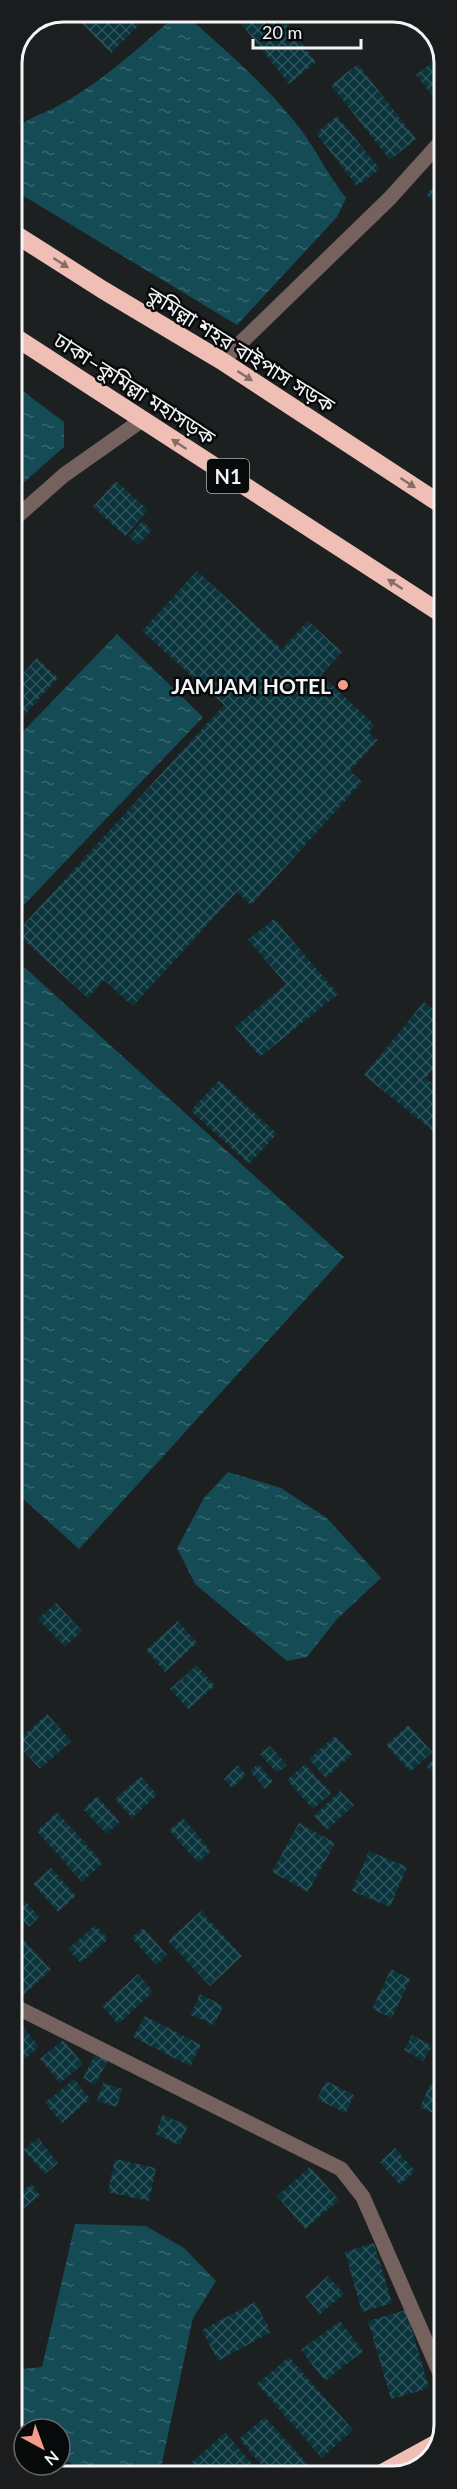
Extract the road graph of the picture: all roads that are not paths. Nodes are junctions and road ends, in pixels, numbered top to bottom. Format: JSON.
{"nodes":[{"id":1,"x":434,"y":148,"type":"edge"},
{"id":2,"x":22,"y":238,"type":"edge"},
{"id":3,"x":22,"y":342,"type":"edge"},
{"id":4,"x":222,"y":361,"type":"junction"},
{"id":5,"x":142,"y":420,"type":"junction"},
{"id":6,"x":434,"y":500,"type":"edge"},
{"id":7,"x":22,"y":512,"type":"edge"},
{"id":8,"x":434,"y":609,"type":"edge"},
{"id":9,"x":23,"y":2010,"type":"edge"},
{"id":10,"x":435,"y":2362,"type":"edge"},
{"id":11,"x":428,"y":2448,"type":"edge"},
{"id":12,"x":396,"y":2466,"type":"edge"}],
"edges":[{"from":1,"to":4,"type":"street"},
{"from":2,"to":4,"type":"highway","name":"কুমিল্লা শহর বাইপাস সড়ক","one_way":true},
{"from":3,"to":5,"type":"highway","name":"ঢাকা–কুমিল্লা মহাসড়ক","number":"N1"},
{"from":4,"to":6,"type":"highway","name":"কুমিল্লা শহর বাইপাস সড়ক","one_way":true},
{"from":5,"to":7,"type":"street"},
{"from":8,"to":5,"type":"highway","name":"ঢাকা–কুমিল্লা মহাসড়ক","number":"N1","one_way":true},
{"from":9,"to":10,"type":"street"},
{"from":11,"to":12,"type":"highway"}]}
